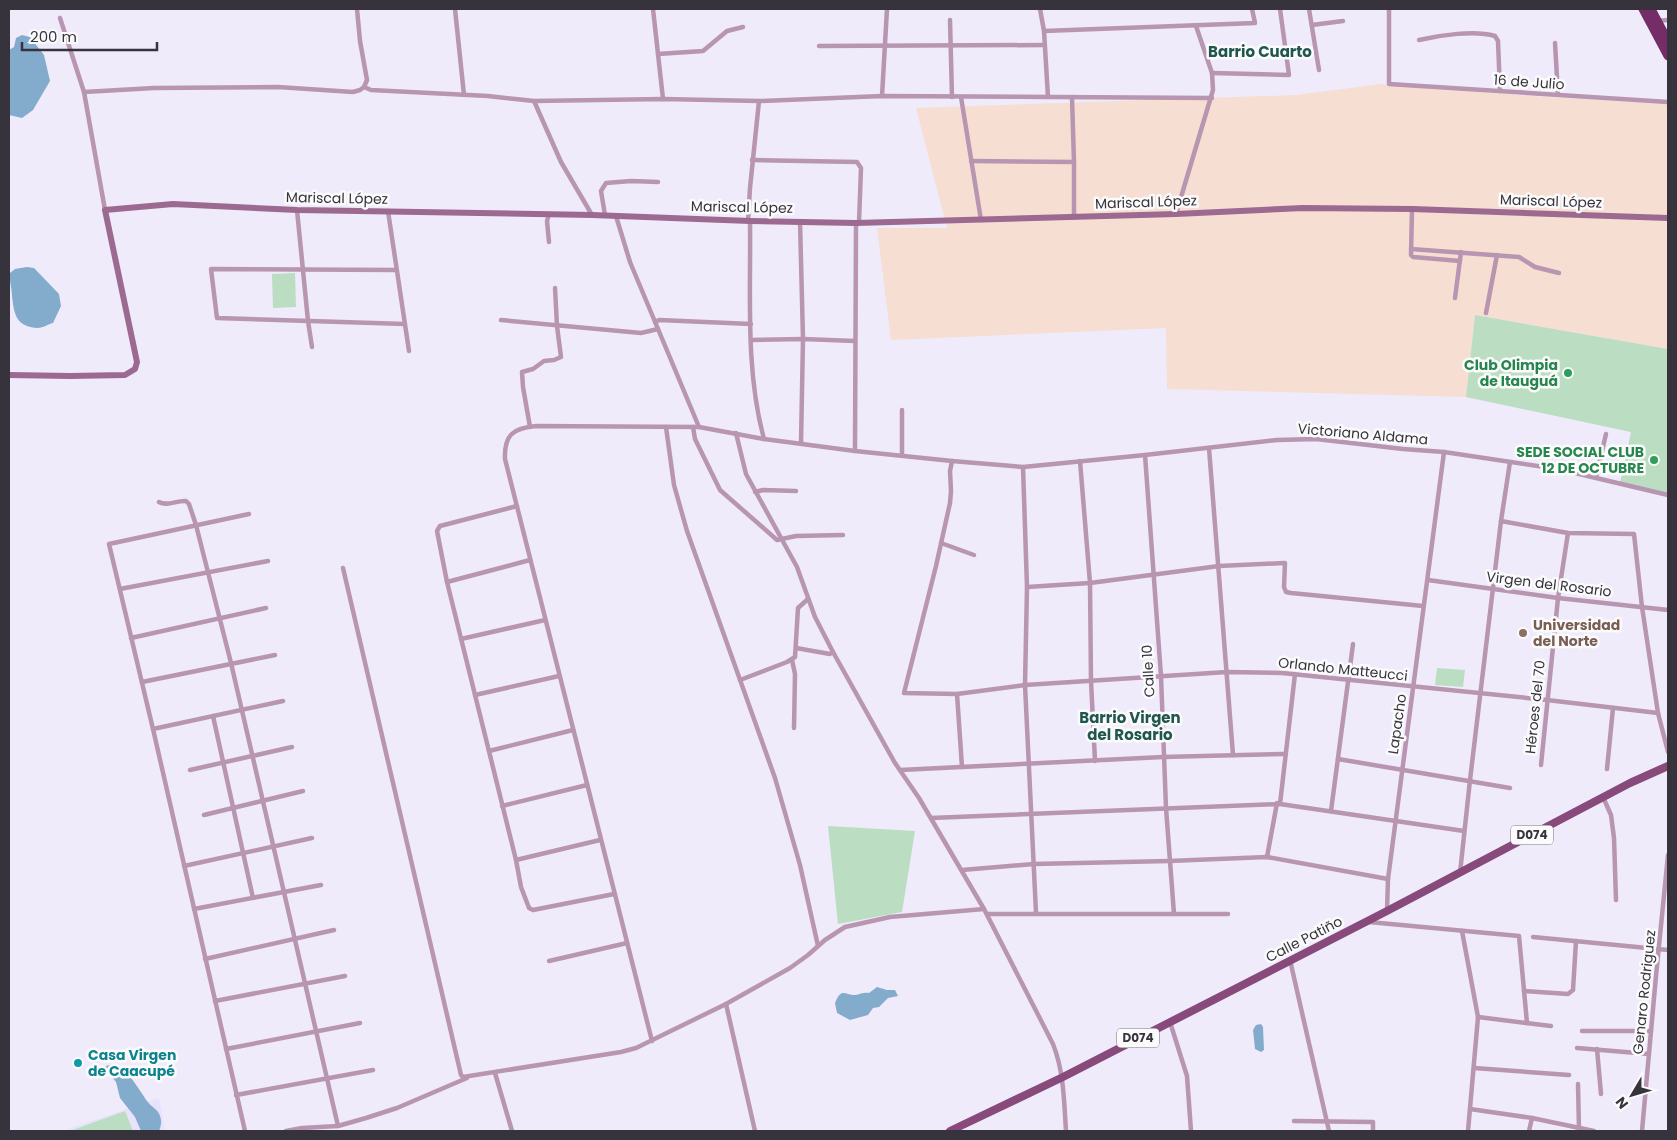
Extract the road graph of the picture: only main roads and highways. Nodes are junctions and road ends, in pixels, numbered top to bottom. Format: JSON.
{"nodes":[{"id":1,"x":1643,"y":9,"type":"edge"},
{"id":2,"x":1651,"y":9,"type":"edge"},
{"id":3,"x":1668,"y":41,"type":"edge"},
{"id":4,"x":1668,"y":56,"type":"edge"},
{"id":5,"x":1668,"y":766,"type":"edge"},
{"id":6,"x":950,"y":1131,"type":"edge"}],
"edges":[{"from":1,"to":4,"type":"highway"},
{"from":2,"to":3,"type":"highway"},
{"from":5,"to":6,"type":"main road","name":"Calle Patiño","number":"D074"}]}
